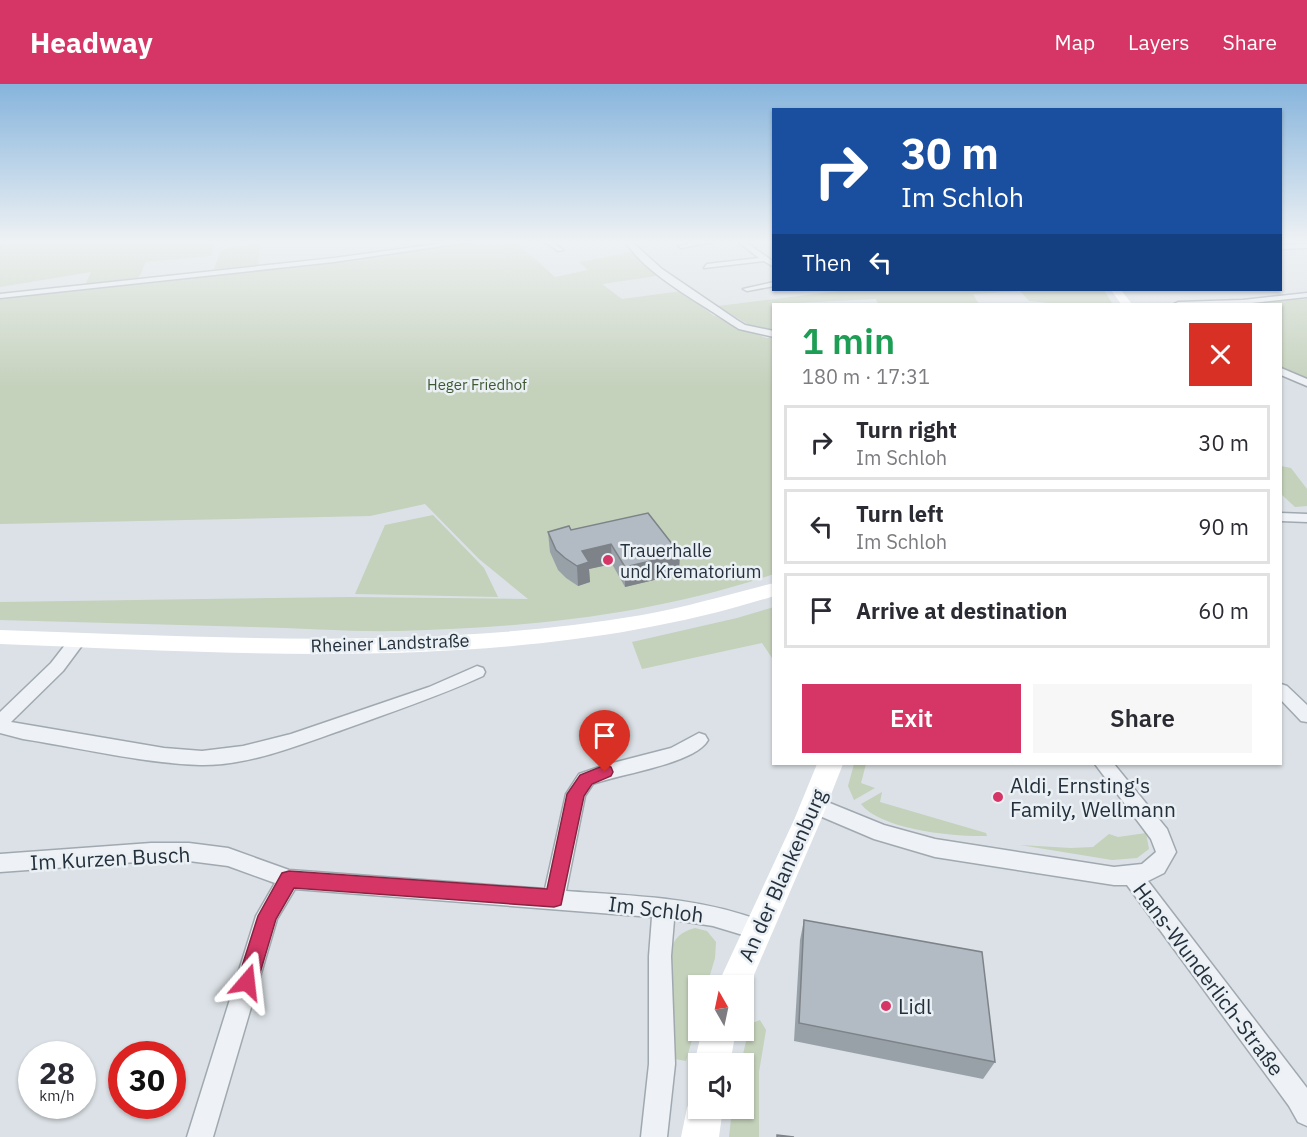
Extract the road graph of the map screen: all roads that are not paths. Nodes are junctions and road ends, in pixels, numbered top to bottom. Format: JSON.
{"nodes":[{"id":1,"x":54,"y":290,"type":"edge"},
{"id":2,"x":689,"y":290,"type":"edge"},
{"id":3,"x":1307,"y":295,"type":"edge"},
{"id":4,"x":0,"y":296,"type":"edge"},
{"id":5,"x":1210,"y":303,"type":"edge"},
{"id":6,"x":772,"y":334,"type":"edge"},
{"id":7,"x":1282,"y":371,"type":"edge"},
{"id":8,"x":1307,"y":383,"type":"edge"},
{"id":9,"x":1294,"y":518,"type":"edge"},
{"id":10,"x":1307,"y":527,"type":"edge"},
{"id":11,"x":772,"y":590,"type":"edge"},
{"id":12,"x":0,"y":637,"type":"edge"},
{"id":13,"x":78,"y":640,"type":"junction"},
{"id":14,"x":477,"y":672,"type":"dead end"},
{"id":15,"x":1282,"y":691,"type":"edge"},
{"id":16,"x":1307,"y":716,"type":"edge"},
{"id":17,"x":0,"y":724,"type":"edge"},
{"id":18,"x":699,"y":740,"type":"dead end"},
{"id":19,"x":830,"y":765,"type":"edge"},
{"id":20,"x":1105,"y":765,"type":"edge"},
{"id":21,"x":816,"y":805,"type":"junction"},
{"id":22,"x":0,"y":863,"type":"edge"},
{"id":23,"x":1132,"y":876,"type":"junction"},
{"id":24,"x":289,"y":879,"type":"junction"},
{"id":25,"x":554,"y":898,"type":"junction"},
{"id":26,"x":664,"y":908,"type":"junction"},
{"id":27,"x":756,"y":929,"type":"junction"},
{"id":28,"x":737,"y":975,"type":"edge"},
{"id":29,"x":1307,"y":1113,"type":"edge"},
{"id":30,"x":703,"y":1119,"type":"edge"},
{"id":31,"x":200,"y":1137,"type":"edge"},
{"id":32,"x":654,"y":1137,"type":"edge"},
{"id":33,"x":700,"y":1137,"type":"edge"}],
"edges":[{"from":1,"to":4,"type":"street"},
{"from":2,"to":6,"type":"street"},
{"from":3,"to":5,"type":"street"},
{"from":7,"to":8,"type":"street"},
{"from":9,"to":10,"type":"street"},
{"from":11,"to":13,"type":"street","name":"Rheiner Landstraße"},
{"from":12,"to":13,"type":"street","name":"Rheiner Landstraße"},
{"from":13,"to":17,"type":"street"},
{"from":14,"to":17,"type":"street","name":"Rheiner Landstraße"},
{"from":15,"to":16,"type":"street"},
{"from":18,"to":25,"type":"street"},
{"from":19,"to":21,"type":"street","name":"An der Blankenburg"},
{"from":20,"to":23,"type":"street"},
{"from":21,"to":23,"type":"street","name":"Hans-Wunderlich-Straße"},
{"from":21,"to":27,"type":"street","name":"An der Blankenburg"},
{"from":22,"to":24,"type":"street","name":"Im Kurzen Busch"},
{"from":23,"to":29,"type":"street","name":"Hans-Wunderlich-Straße"},
{"from":24,"to":25,"type":"street","name":"Im Schloh"},
{"from":24,"to":31,"type":"street"},
{"from":25,"to":26,"type":"street","name":"Im Schloh"},
{"from":26,"to":27,"type":"street","name":"Im Schloh"},
{"from":26,"to":32,"type":"street"},
{"from":27,"to":28,"type":"street","name":"An der Blankenburg"},
{"from":30,"to":33,"type":"street"}]}
